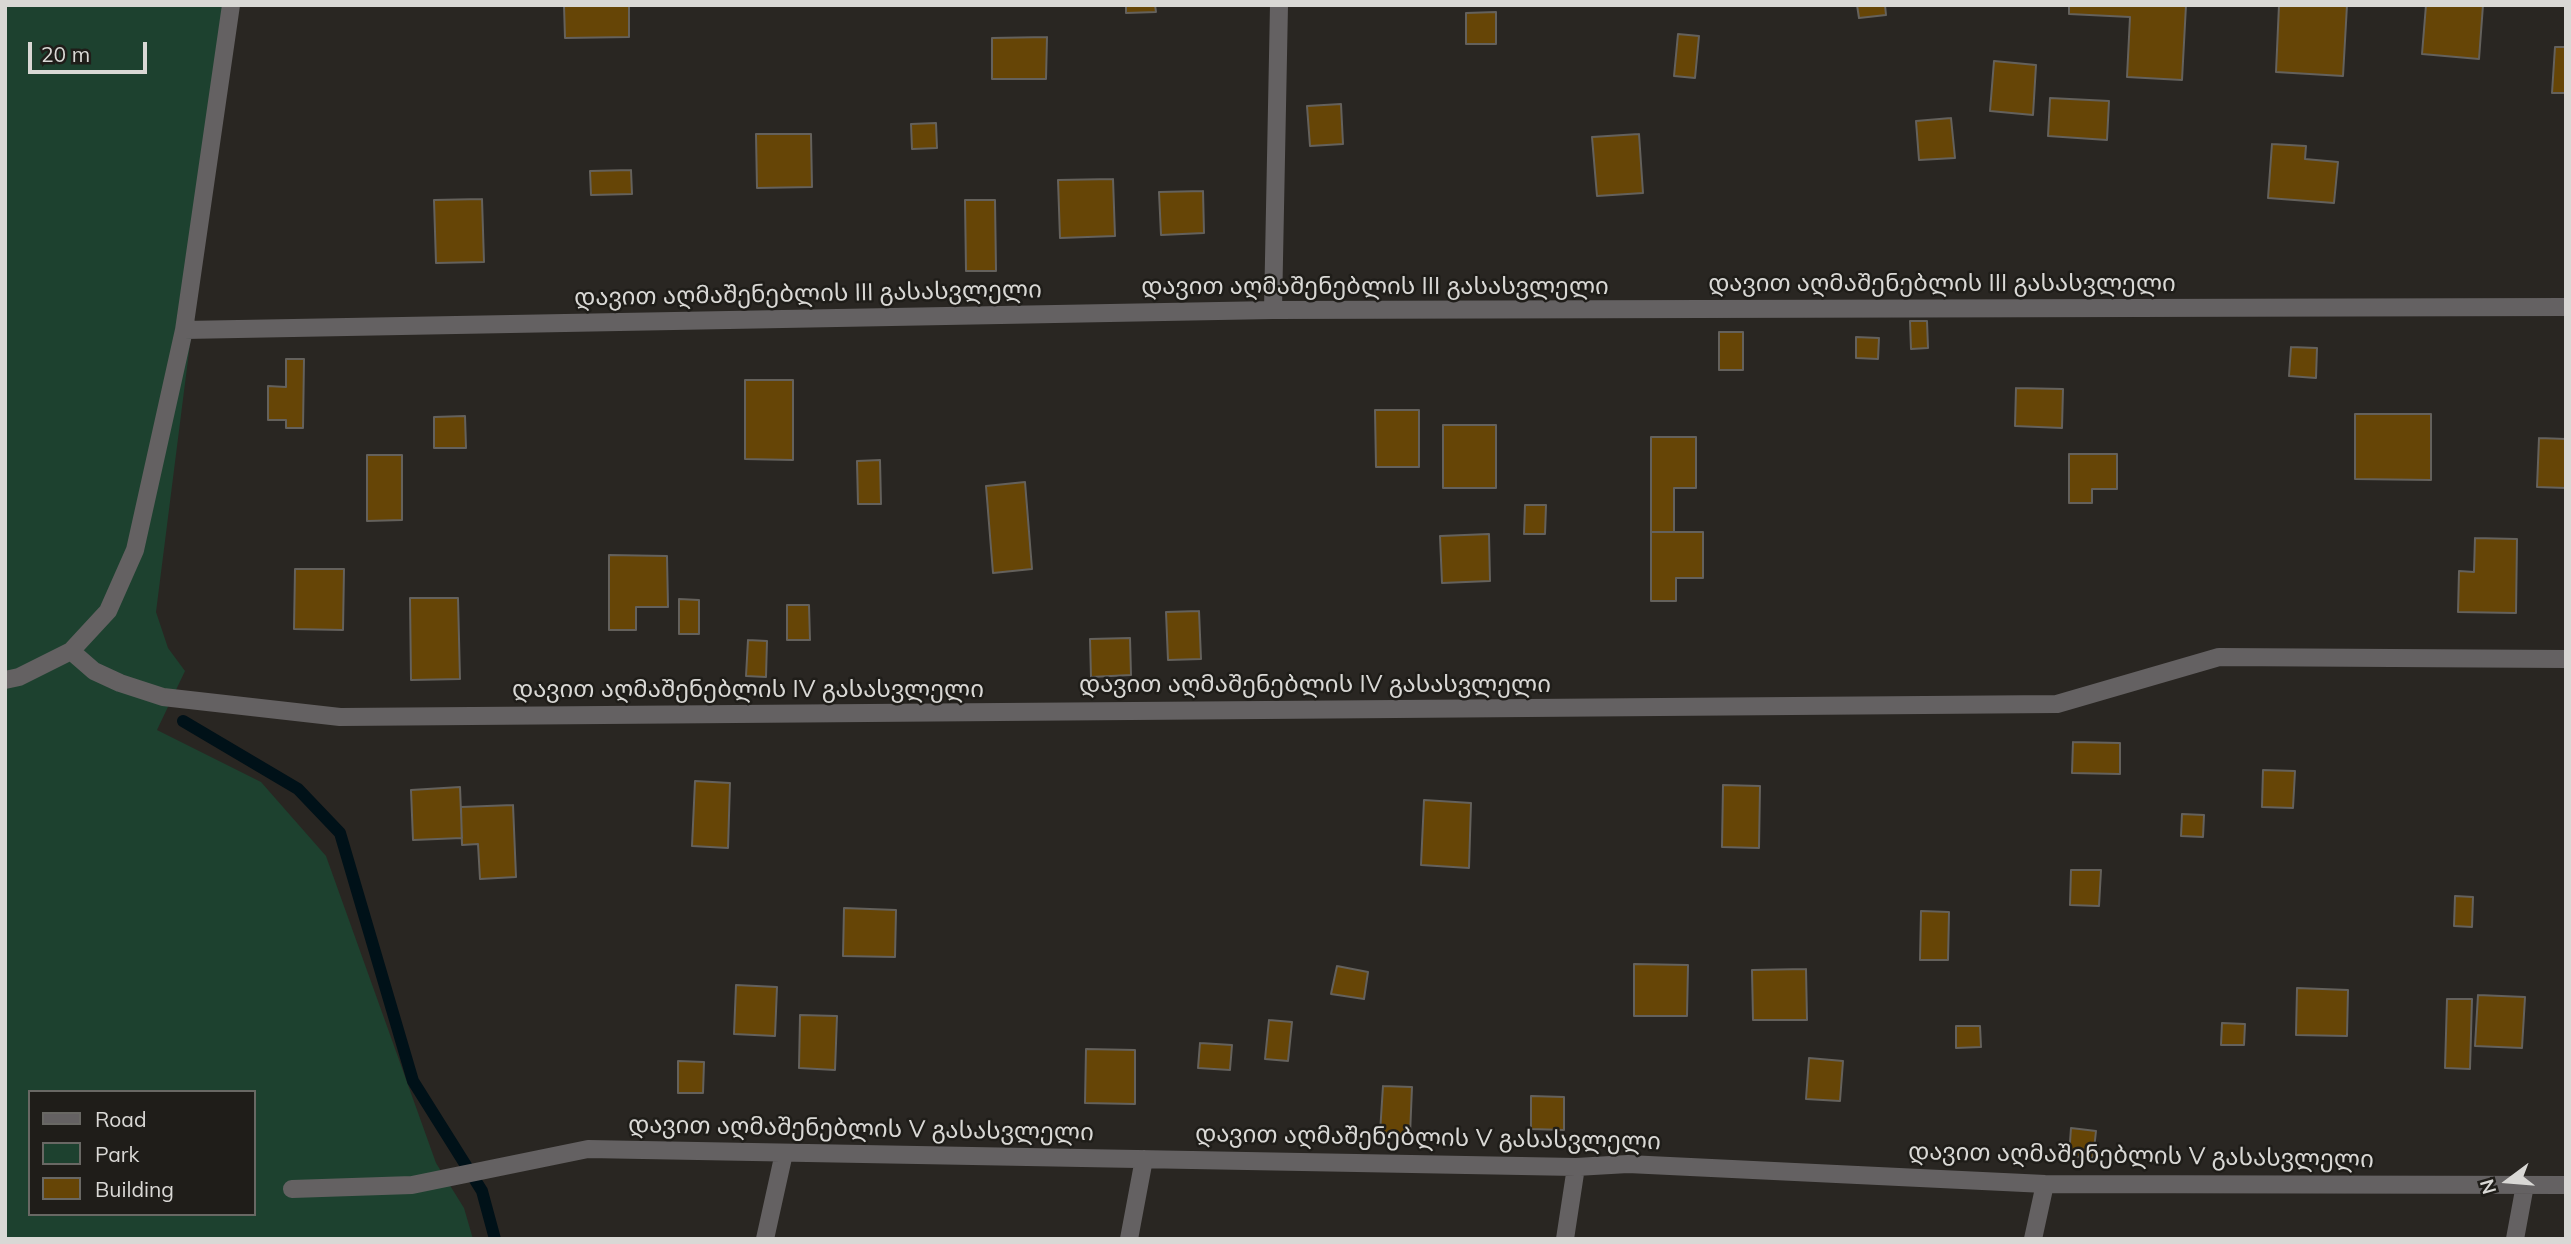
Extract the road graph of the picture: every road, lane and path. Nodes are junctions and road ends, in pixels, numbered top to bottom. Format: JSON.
{"nodes":[{"id":1,"x":231,"y":5,"type":"edge"},
{"id":2,"x":1279,"y":5,"type":"edge"},
{"id":3,"x":2566,"y":307,"type":"edge"},
{"id":4,"x":1273,"y":310,"type":"junction"},
{"id":5,"x":184,"y":330,"type":"junction"},
{"id":6,"x":71,"y":650,"type":"junction"},
{"id":7,"x":2566,"y":659,"type":"edge"},
{"id":8,"x":5,"y":680,"type":"edge"},
{"id":9,"x":784,"y":1153,"type":"junction"},
{"id":10,"x":1144,"y":1159,"type":"junction"},
{"id":11,"x":1576,"y":1167,"type":"junction"},
{"id":12,"x":2045,"y":1184,"type":"junction"},
{"id":13,"x":2525,"y":1185,"type":"junction"},
{"id":14,"x":2566,"y":1185,"type":"edge"},
{"id":15,"x":292,"y":1189,"type":"dead end"},
{"id":16,"x":765,"y":1239,"type":"edge"},
{"id":17,"x":1129,"y":1239,"type":"edge"},
{"id":18,"x":1565,"y":1239,"type":"edge"},
{"id":19,"x":2034,"y":1239,"type":"edge"},
{"id":20,"x":2515,"y":1239,"type":"edge"}],
"edges":[{"from":1,"to":5,"type":"street"},
{"from":2,"to":4,"type":"street"},
{"from":3,"to":4,"type":"street","name":"დავით აღმაშენებლის III გასასვლელი"},
{"from":4,"to":5,"type":"street","name":"დავით აღმაშენებლის III გასასვლელი"},
{"from":5,"to":6,"type":"street"},
{"from":6,"to":7,"type":"street","name":"დავით აღმაშენებლის IV გასასვლელი"},
{"from":6,"to":8,"type":"street"},
{"from":9,"to":10,"type":"street","name":"დავით აღმაშენებლის V გასასვლელი"},
{"from":9,"to":15,"type":"street","name":"დავით აღმაშენებლის V გასასვლელი"},
{"from":9,"to":16,"type":"street"},
{"from":10,"to":11,"type":"street","name":"დავით აღმაშენებლის V გასასვლელი"},
{"from":10,"to":17,"type":"street"},
{"from":11,"to":12,"type":"street","name":"დავით აღმაშენებლის V გასასვლელი"},
{"from":11,"to":18,"type":"street"},
{"from":12,"to":13,"type":"street","name":"დავით აღმაშენებლის V გასასვლელი"},
{"from":12,"to":19,"type":"street"},
{"from":13,"to":14,"type":"street","name":"დავით აღმაშენებლის V გასასვლელი"},
{"from":13,"to":20,"type":"street"}]}
